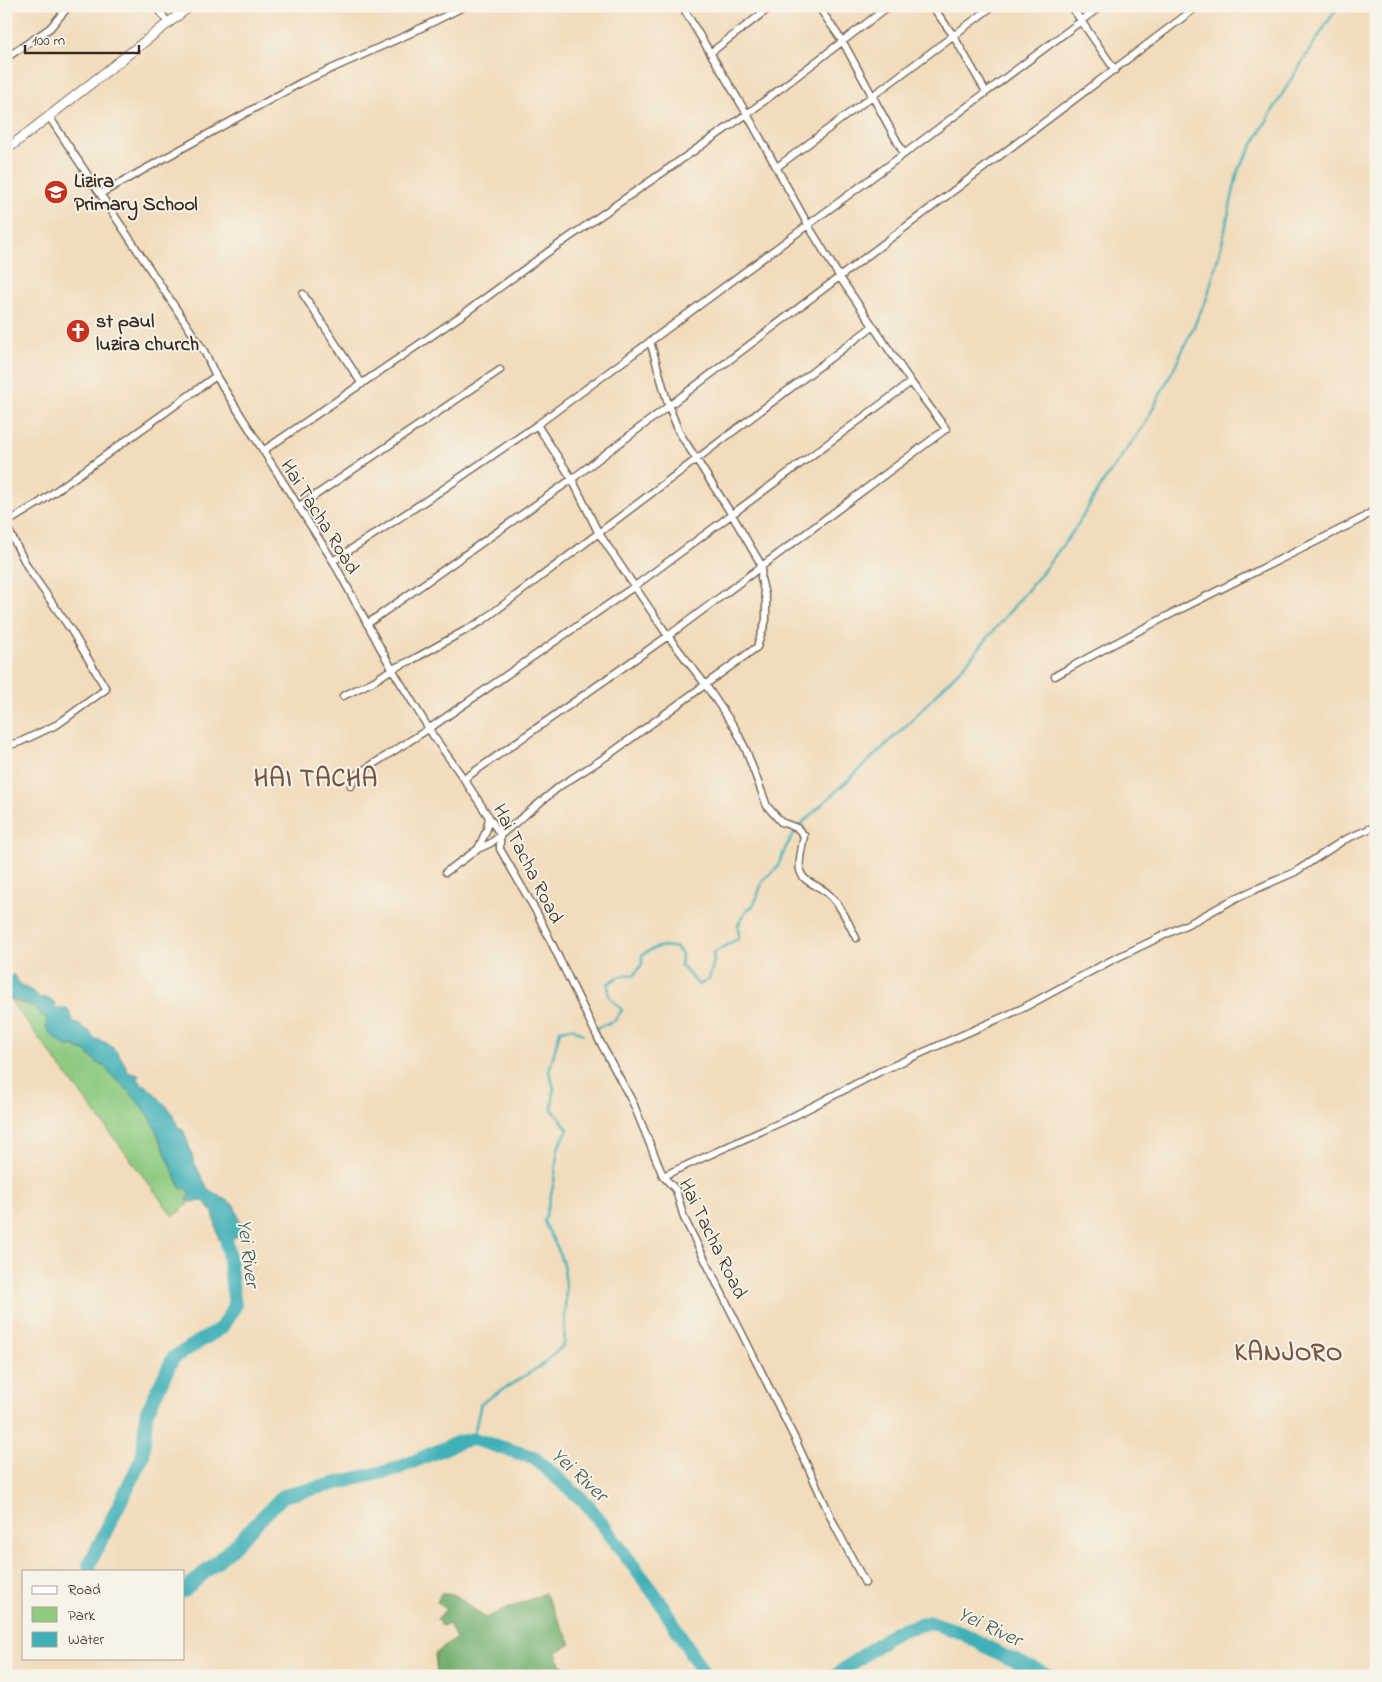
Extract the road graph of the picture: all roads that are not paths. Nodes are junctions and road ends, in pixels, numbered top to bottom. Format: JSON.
{"nodes":[{"id":1,"x":69,"y":6,"type":"edge"},
{"id":2,"x":156,"y":6,"type":"edge"},
{"id":3,"x":190,"y":6,"type":"edge"},
{"id":4,"x":466,"y":6,"type":"edge"},
{"id":5,"x":682,"y":6,"type":"edge"},
{"id":6,"x":772,"y":6,"type":"edge"},
{"id":7,"x":818,"y":6,"type":"edge"},
{"id":8,"x":889,"y":6,"type":"edge"},
{"id":9,"x":932,"y":6,"type":"edge"},
{"id":10,"x":993,"y":6,"type":"edge"},
{"id":11,"x":1071,"y":6,"type":"edge"},
{"id":12,"x":1100,"y":6,"type":"edge"},
{"id":13,"x":1198,"y":6,"type":"edge"},
{"id":14,"x":1081,"y":22,"type":"junction"},
{"id":15,"x":169,"y":24,"type":"junction"},
{"id":16,"x":953,"y":35,"type":"junction"},
{"id":17,"x":843,"y":42,"type":"junction"},
{"id":18,"x":710,"y":53,"type":"junction"},
{"id":19,"x":6,"y":58,"type":"edge"},
{"id":20,"x":1115,"y":70,"type":"junction"},
{"id":21,"x":986,"y":92,"type":"junction"},
{"id":22,"x":873,"y":96,"type":"junction"},
{"id":23,"x":747,"y":114,"type":"junction"},
{"id":24,"x":50,"y":118,"type":"junction"},
{"id":25,"x":6,"y":150,"type":"edge"},
{"id":26,"x":904,"y":154,"type":"junction"},
{"id":27,"x":778,"y":167,"type":"junction"},
{"id":28,"x":100,"y":194,"type":"junction"},
{"id":29,"x":808,"y":225,"type":"junction"},
{"id":30,"x":839,"y":276,"type":"junction"},
{"id":31,"x":303,"y":294,"type":"dead end"},
{"id":32,"x":873,"y":326,"type":"junction"},
{"id":33,"x":650,"y":341,"type":"junction"},
{"id":34,"x":500,"y":370,"type":"dead end"},
{"id":35,"x":216,"y":376,"type":"junction"},
{"id":36,"x":911,"y":382,"type":"junction"},
{"id":37,"x":362,"y":384,"type":"junction"},
{"id":38,"x":668,"y":404,"type":"junction"},
{"id":39,"x":536,"y":425,"type":"junction"},
{"id":40,"x":263,"y":451,"type":"junction"},
{"id":41,"x":696,"y":459,"type":"junction"},
{"id":42,"x":572,"y":478,"type":"junction"},
{"id":43,"x":298,"y":507,"type":"junction"},
{"id":44,"x":1376,"y":509,"type":"edge"},
{"id":45,"x":732,"y":514,"type":"junction"},
{"id":46,"x":6,"y":524,"type":"edge"},
{"id":47,"x":598,"y":532,"type":"junction"},
{"id":48,"x":333,"y":561,"type":"junction"},
{"id":49,"x":762,"y":566,"type":"junction"},
{"id":50,"x":636,"y":586,"type":"junction"},
{"id":51,"x":367,"y":624,"type":"junction"},
{"id":52,"x":668,"y":636,"type":"junction"},
{"id":53,"x":392,"y":669,"type":"junction"},
{"id":54,"x":1055,"y":676,"type":"dead end"},
{"id":55,"x":705,"y":684,"type":"junction"},
{"id":56,"x":343,"y":696,"type":"dead end"},
{"id":57,"x":430,"y":728,"type":"junction"},
{"id":58,"x":6,"y":746,"type":"edge"},
{"id":59,"x":464,"y":779,"type":"junction"},
{"id":60,"x":351,"y":786,"type":"dead end"},
{"id":61,"x":489,"y":817,"type":"junction"},
{"id":62,"x":1376,"y":826,"type":"edge"},
{"id":63,"x":500,"y":834,"type":"junction"},
{"id":64,"x":478,"y":849,"type":"junction"},
{"id":65,"x":446,"y":872,"type":"dead end"},
{"id":66,"x":856,"y":938,"type":"dead end"},
{"id":67,"x":663,"y":1176,"type":"junction"},
{"id":68,"x":865,"y":1583,"type":"dead end"}],
"edges":[{"from":1,"to":19,"type":"street"},
{"from":2,"to":15,"type":"street"},
{"from":3,"to":15,"type":"street"},
{"from":4,"to":28,"type":"street"},
{"from":5,"to":18,"type":"street"},
{"from":6,"to":18,"type":"street"},
{"from":7,"to":17,"type":"street"},
{"from":8,"to":17,"type":"street"},
{"from":9,"to":16,"type":"street"},
{"from":10,"to":16,"type":"street"},
{"from":11,"to":14,"type":"street"},
{"from":12,"to":14,"type":"street"},
{"from":13,"to":20,"type":"street"},
{"from":14,"to":20,"type":"street"},
{"from":14,"to":21,"type":"street"},
{"from":15,"to":24,"type":"street"},
{"from":16,"to":21,"type":"street"},
{"from":16,"to":22,"type":"street"},
{"from":17,"to":22,"type":"street"},
{"from":17,"to":23,"type":"street"},
{"from":18,"to":23,"type":"street"},
{"from":20,"to":30,"type":"street"},
{"from":21,"to":26,"type":"street"},
{"from":22,"to":26,"type":"street"},
{"from":22,"to":27,"type":"street"},
{"from":23,"to":27,"type":"street"},
{"from":23,"to":37,"type":"street"},
{"from":24,"to":25,"type":"street"},
{"from":24,"to":28,"type":"street","name":"Hai Tacha Road"},
{"from":26,"to":29,"type":"street"},
{"from":27,"to":29,"type":"street"},
{"from":28,"to":35,"type":"street","name":"Hai Tacha Road"},
{"from":29,"to":30,"type":"street"},
{"from":29,"to":33,"type":"street"},
{"from":30,"to":32,"type":"street"},
{"from":30,"to":38,"type":"street"},
{"from":31,"to":37,"type":"street"},
{"from":32,"to":36,"type":"street"},
{"from":32,"to":41,"type":"street"},
{"from":33,"to":38,"type":"street"},
{"from":33,"to":39,"type":"street"},
{"from":34,"to":43,"type":"street"},
{"from":35,"to":40,"type":"street","name":"Hai Tacha Road"},
{"from":35,"to":46,"type":"street"},
{"from":36,"to":45,"type":"street"},
{"from":36,"to":49,"type":"street"},
{"from":37,"to":40,"type":"street"},
{"from":38,"to":41,"type":"street"},
{"from":38,"to":42,"type":"street"},
{"from":39,"to":42,"type":"street"},
{"from":39,"to":48,"type":"street"},
{"from":40,"to":43,"type":"street","name":"Hai Tacha Road"},
{"from":41,"to":45,"type":"street"},
{"from":41,"to":47,"type":"street"},
{"from":42,"to":47,"type":"street"},
{"from":42,"to":51,"type":"street"},
{"from":43,"to":48,"type":"street","name":"Hai Tacha Road"},
{"from":44,"to":54,"type":"street"},
{"from":45,"to":49,"type":"street"},
{"from":45,"to":50,"type":"street"},
{"from":46,"to":58,"type":"street"},
{"from":47,"to":50,"type":"street"},
{"from":47,"to":53,"type":"street"},
{"from":48,"to":51,"type":"street","name":"Hai Tacha Road"},
{"from":49,"to":52,"type":"street"},
{"from":49,"to":55,"type":"street"},
{"from":50,"to":52,"type":"street"},
{"from":50,"to":57,"type":"street"},
{"from":51,"to":53,"type":"street","name":"Hai Tacha Road"},
{"from":52,"to":55,"type":"street"},
{"from":52,"to":59,"type":"street"},
{"from":53,"to":56,"type":"street"},
{"from":53,"to":57,"type":"street","name":"Hai Tacha Road"},
{"from":55,"to":63,"type":"street"},
{"from":55,"to":66,"type":"street"},
{"from":57,"to":59,"type":"street","name":"Hai Tacha Road"},
{"from":57,"to":60,"type":"street"},
{"from":59,"to":61,"type":"street","name":"Hai Tacha Road"},
{"from":61,"to":63,"type":"street","name":"Hai Tacha Road"},
{"from":61,"to":64,"type":"street"},
{"from":62,"to":67,"type":"street"},
{"from":63,"to":64,"type":"street"},
{"from":63,"to":67,"type":"street","name":"Hai Tacha Road"},
{"from":64,"to":65,"type":"street"},
{"from":67,"to":68,"type":"street","name":"Hai Tacha Road"}]}
